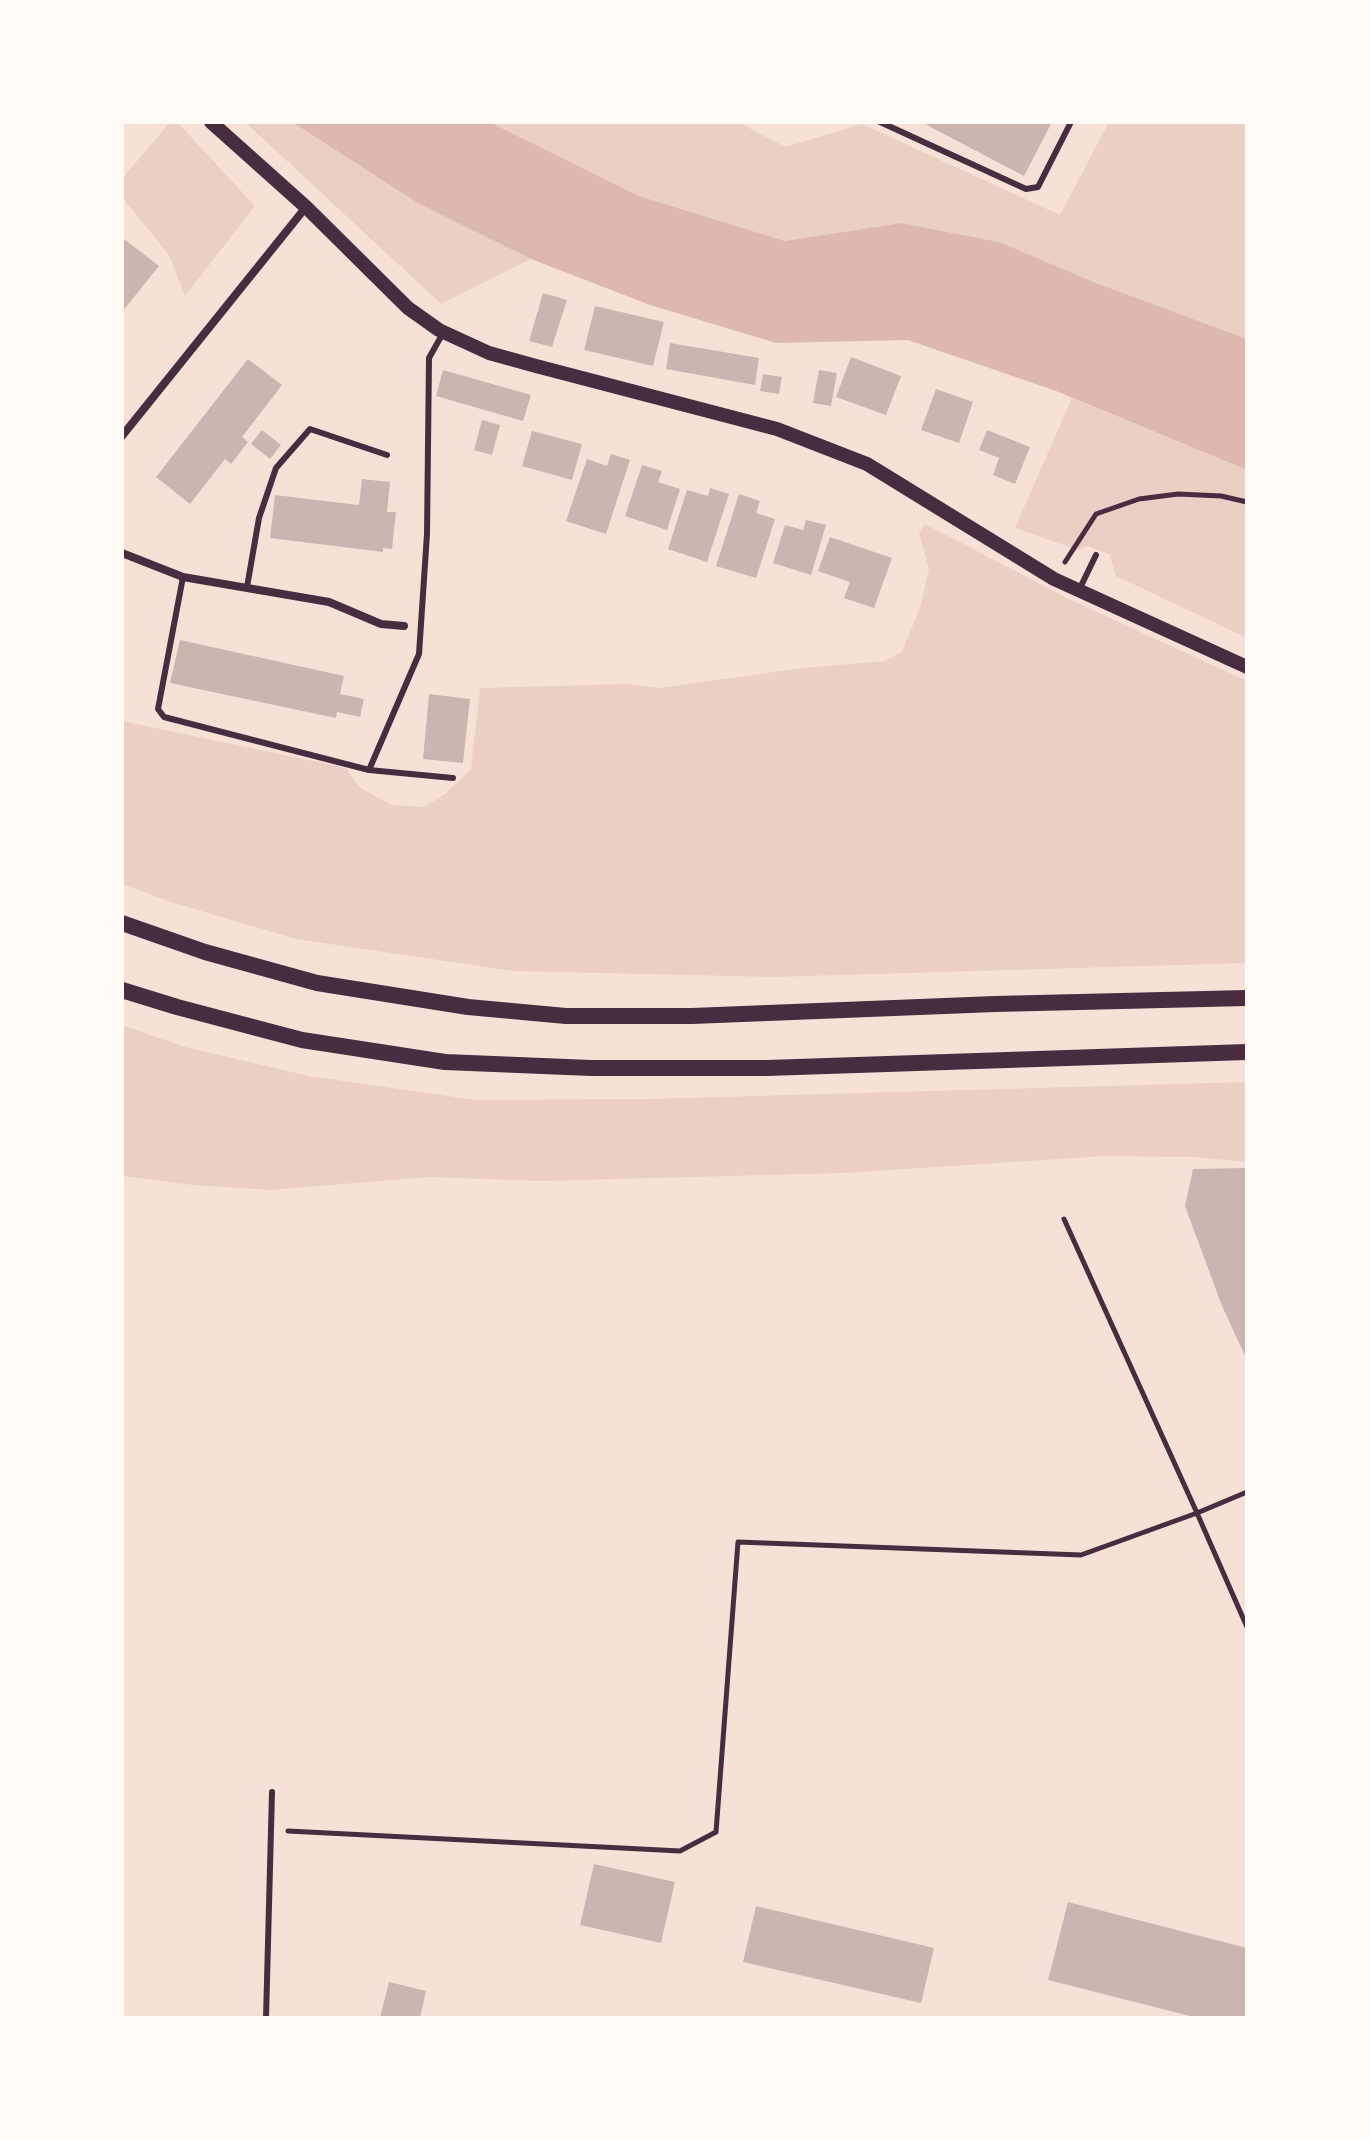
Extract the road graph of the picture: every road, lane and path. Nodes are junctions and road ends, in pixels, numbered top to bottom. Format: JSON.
{"nodes":[{"id":1,"x":211,"y":122,"type":"edge"},
{"id":2,"x":880,"y":122,"type":"edge"},
{"id":3,"x":1071,"y":122,"type":"edge"},
{"id":4,"x":306,"y":207,"type":"junction"},
{"id":5,"x":443,"y":333,"type":"junction"},
{"id":6,"x":122,"y":436,"type":"edge"},
{"id":7,"x":387,"y":455,"type":"dead end"},
{"id":8,"x":1247,"y":502,"type":"edge"},
{"id":9,"x":1073,"y":549,"type":"dead end"},
{"id":10,"x":122,"y":553,"type":"edge"},
{"id":11,"x":1096,"y":555,"type":"dead end"},
{"id":12,"x":183,"y":577,"type":"junction"},
{"id":13,"x":247,"y":587,"type":"junction"},
{"id":14,"x":1079,"y":590,"type":"junction"},
{"id":15,"x":404,"y":626,"type":"dead end"},
{"id":16,"x":1247,"y":667,"type":"edge"},
{"id":17,"x":369,"y":770,"type":"junction"},
{"id":18,"x":453,"y":778,"type":"dead end"},
{"id":19,"x":122,"y":923,"type":"edge"},
{"id":20,"x":122,"y":990,"type":"edge"},
{"id":21,"x":1247,"y":998,"type":"edge"},
{"id":22,"x":1247,"y":1052,"type":"edge"},
{"id":23,"x":1064,"y":1219,"type":"dead end"},
{"id":24,"x":1247,"y":1492,"type":"edge"},
{"id":25,"x":1197,"y":1513,"type":"junction"},
{"id":26,"x":1247,"y":1627,"type":"edge"},
{"id":27,"x":272,"y":1792,"type":"dead end"},
{"id":28,"x":271,"y":1830,"type":"junction"},
{"id":29,"x":266,"y":2018,"type":"edge"}],
"edges":[{"from":1,"to":4,"type":"street"},
{"from":2,"to":3,"type":"lane"},
{"from":4,"to":5,"type":"street"},
{"from":4,"to":6,"type":"street"},
{"from":5,"to":14,"type":"street"},
{"from":5,"to":17,"type":"lane"},
{"from":7,"to":13,"type":"lane"},
{"from":8,"to":9,"type":"path"},
{"from":10,"to":12,"type":"street"},
{"from":11,"to":14,"type":"lane"},
{"from":12,"to":13,"type":"street"},
{"from":12,"to":17,"type":"lane"},
{"from":13,"to":15,"type":"street"},
{"from":14,"to":16,"type":"street"},
{"from":17,"to":18,"type":"lane"},
{"from":19,"to":21,"type":"main road"},
{"from":20,"to":22,"type":"main road"},
{"from":23,"to":25,"type":"path"},
{"from":24,"to":25,"type":"path"},
{"from":25,"to":26,"type":"path"},
{"from":25,"to":28,"type":"path"},
{"from":27,"to":28,"type":"lane"},
{"from":28,"to":29,"type":"lane"}]}
